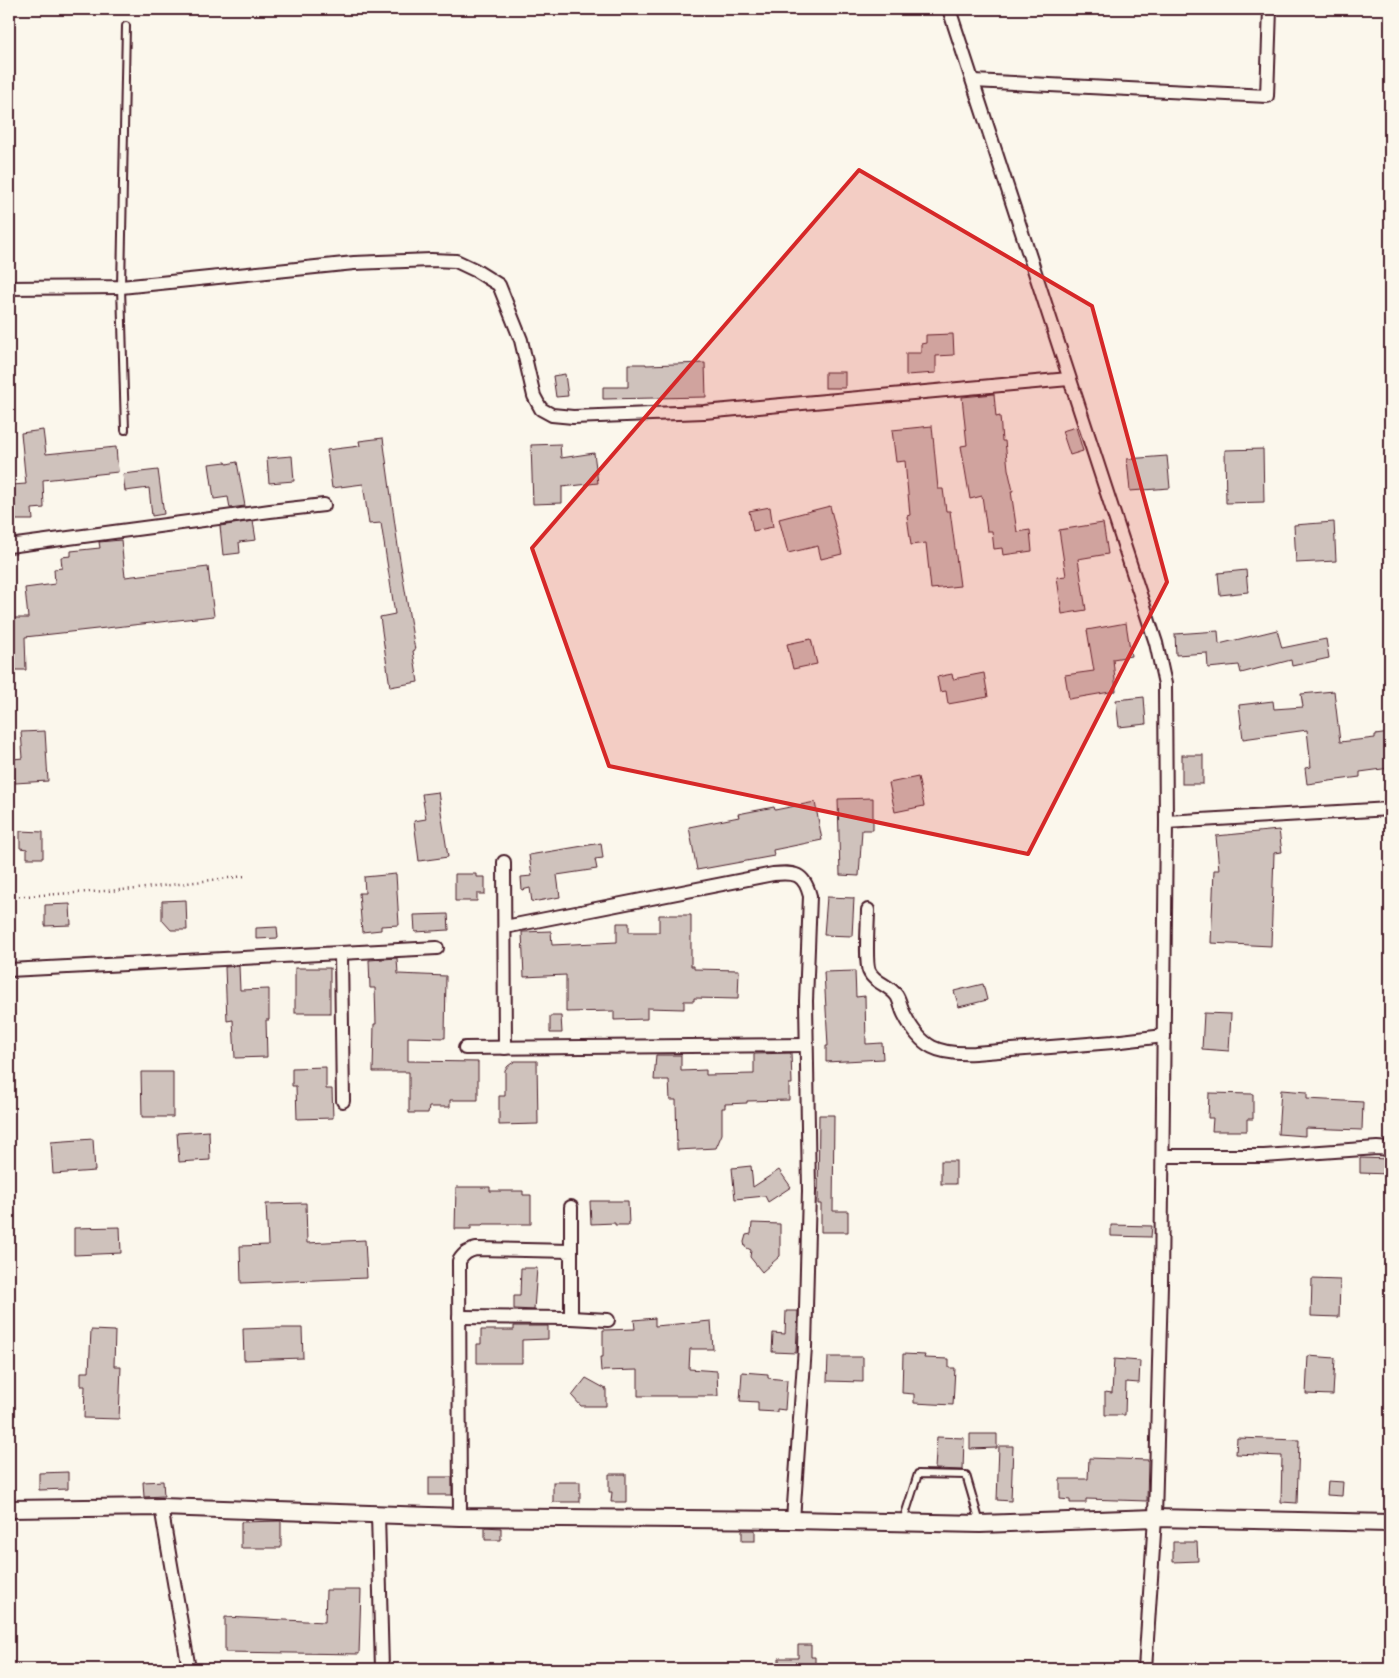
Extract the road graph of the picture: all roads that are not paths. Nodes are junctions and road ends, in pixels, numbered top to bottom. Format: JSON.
{"nodes":[{"id":1,"x":949,"y":9,"type":"edge"},
{"id":2,"x":1270,"y":9,"type":"edge"},
{"id":3,"x":126,"y":26,"type":"dead end"},
{"id":4,"x":973,"y":82,"type":"junction"},
{"id":5,"x":121,"y":287,"type":"junction"},
{"id":6,"x":9,"y":288,"type":"edge"},
{"id":7,"x":1069,"y":380,"type":"junction"},
{"id":8,"x":125,"y":430,"type":"dead end"},
{"id":9,"x":324,"y":505,"type":"dead end"},
{"id":10,"x":9,"y":546,"type":"edge"},
{"id":11,"x":1390,"y":809,"type":"edge"},
{"id":12,"x":1166,"y":822,"type":"junction"},
{"id":13,"x":504,"y":862,"type":"dead end"},
{"id":14,"x":868,"y":910,"type":"dead end"},
{"id":15,"x":506,"y":927,"type":"junction"},
{"id":16,"x":437,"y":948,"type":"dead end"},
{"id":17,"x":341,"y":954,"type":"junction"},
{"id":18,"x":9,"y":970,"type":"edge"},
{"id":19,"x":1164,"y":1036,"type":"junction"},
{"id":20,"x":806,"y":1045,"type":"junction"},
{"id":21,"x":465,"y":1048,"type":"dead end"},
{"id":22,"x":506,"y":1048,"type":"junction"},
{"id":23,"x":343,"y":1101,"type":"dead end"},
{"id":24,"x":1390,"y":1149,"type":"edge"},
{"id":25,"x":1163,"y":1156,"type":"junction"},
{"id":26,"x":571,"y":1207,"type":"dead end"},
{"id":27,"x":571,"y":1252,"type":"junction"},
{"id":28,"x":459,"y":1317,"type":"junction"},
{"id":29,"x":571,"y":1318,"type":"junction"},
{"id":30,"x":608,"y":1320,"type":"dead end"},
{"id":31,"x":11,"y":1506,"type":"edge"},
{"id":32,"x":161,"y":1507,"type":"junction"},
{"id":33,"x":378,"y":1514,"type":"junction"},
{"id":34,"x":460,"y":1517,"type":"junction"},
{"id":35,"x":1155,"y":1518,"type":"junction"},
{"id":36,"x":793,"y":1520,"type":"junction"},
{"id":37,"x":903,"y":1522,"type":"junction"},
{"id":38,"x":1390,"y":1523,"type":"edge"},
{"id":39,"x":980,"y":1524,"type":"junction"},
{"id":40,"x":189,"y":1669,"type":"edge"},
{"id":41,"x":382,"y":1669,"type":"edge"},
{"id":42,"x":1145,"y":1669,"type":"edge"}],
"edges":[{"from":1,"to":4,"type":"street"},
{"from":2,"to":4,"type":"street"},
{"from":3,"to":5,"type":"lane"},
{"from":4,"to":7,"type":"street"},
{"from":5,"to":6,"type":"street"},
{"from":5,"to":7,"type":"street"},
{"from":5,"to":8,"type":"lane"},
{"from":7,"to":12,"type":"street"},
{"from":9,"to":10,"type":"street"},
{"from":11,"to":12,"type":"street"},
{"from":12,"to":19,"type":"street"},
{"from":13,"to":15,"type":"street"},
{"from":14,"to":19,"type":"street"},
{"from":15,"to":20,"type":"street"},
{"from":15,"to":22,"type":"street"},
{"from":16,"to":17,"type":"street"},
{"from":17,"to":18,"type":"street"},
{"from":17,"to":23,"type":"street"},
{"from":19,"to":25,"type":"street"},
{"from":20,"to":22,"type":"street"},
{"from":20,"to":36,"type":"street"},
{"from":21,"to":22,"type":"street"},
{"from":24,"to":25,"type":"street"},
{"from":25,"to":35,"type":"street"},
{"from":26,"to":27,"type":"street"},
{"from":27,"to":28,"type":"street"},
{"from":27,"to":29,"type":"street"},
{"from":28,"to":29,"type":"street"},
{"from":28,"to":34,"type":"street"},
{"from":29,"to":30,"type":"street"},
{"from":31,"to":32,"type":"main road"},
{"from":32,"to":33,"type":"main road"},
{"from":32,"to":40,"type":"street"},
{"from":33,"to":34,"type":"main road"},
{"from":33,"to":41,"type":"street"},
{"from":34,"to":36,"type":"main road"},
{"from":35,"to":38,"type":"main road"},
{"from":35,"to":39,"type":"main road"},
{"from":35,"to":42,"type":"street"},
{"from":36,"to":37,"type":"main road"},
{"from":37,"to":39,"type":"main road"},
{"from":37,"to":39,"type":"lane"}]}
